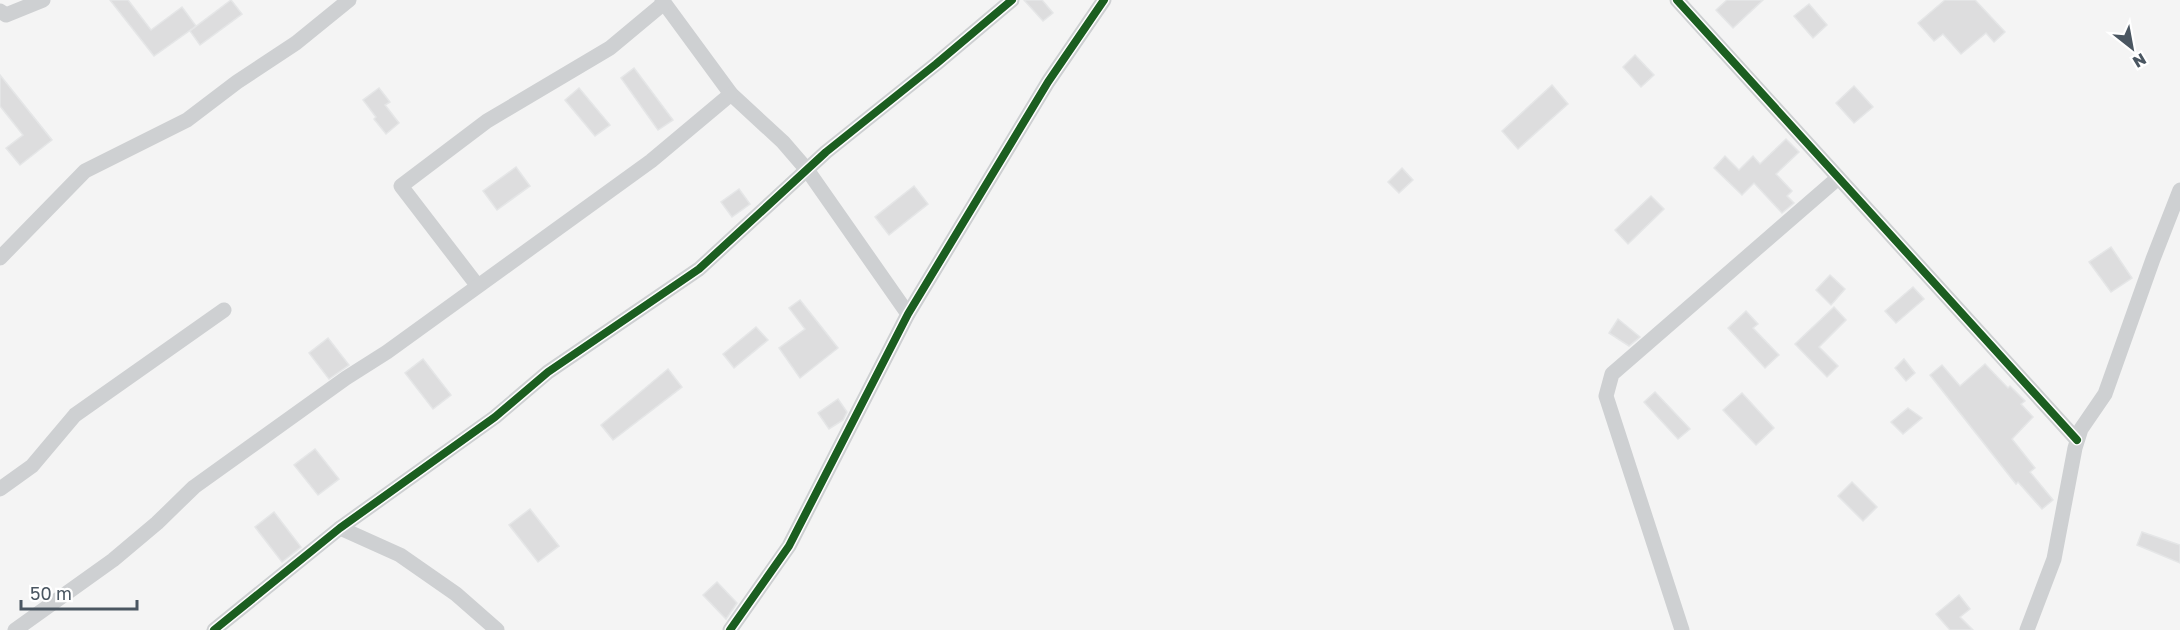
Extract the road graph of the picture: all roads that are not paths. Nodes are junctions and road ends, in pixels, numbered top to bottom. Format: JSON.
{"nodes":[{"id":1,"x":43,"y":0,"type":"edge"},
{"id":2,"x":349,"y":0,"type":"edge"},
{"id":3,"x":1012,"y":0,"type":"edge"},
{"id":4,"x":1104,"y":0,"type":"edge"},
{"id":5,"x":1677,"y":0,"type":"edge"},
{"id":6,"x":663,"y":2,"type":"edge"},
{"id":7,"x":0,"y":11,"type":"edge"},
{"id":8,"x":731,"y":94,"type":"junction"},
{"id":9,"x":808,"y":171,"type":"junction"},
{"id":10,"x":1838,"y":177,"type":"junction"},
{"id":11,"x":2180,"y":190,"type":"edge"},
{"id":12,"x":0,"y":258,"type":"edge"},
{"id":13,"x":477,"y":285,"type":"junction"},
{"id":14,"x":224,"y":310,"type":"dead end"},
{"id":15,"x":908,"y":314,"type":"junction"},
{"id":16,"x":2077,"y":440,"type":"junction"},
{"id":17,"x":0,"y":489,"type":"edge"},
{"id":18,"x":340,"y":528,"type":"junction"},
{"id":19,"x":15,"y":630,"type":"edge"},
{"id":20,"x":214,"y":630,"type":"edge"},
{"id":21,"x":497,"y":630,"type":"edge"},
{"id":22,"x":730,"y":630,"type":"edge"},
{"id":23,"x":1682,"y":630,"type":"edge"},
{"id":24,"x":2027,"y":630,"type":"edge"}],
"edges":[{"from":1,"to":7,"type":"street"},
{"from":2,"to":12,"type":"street"},
{"from":3,"to":9,"type":"street"},
{"from":4,"to":15,"type":"street"},
{"from":5,"to":10,"type":"street"},
{"from":6,"to":8,"type":"street"},
{"from":6,"to":13,"type":"street"},
{"from":8,"to":9,"type":"street"},
{"from":8,"to":13,"type":"street"},
{"from":9,"to":15,"type":"street"},
{"from":9,"to":18,"type":"street"},
{"from":10,"to":16,"type":"street"},
{"from":10,"to":23,"type":"street"},
{"from":11,"to":16,"type":"street"},
{"from":13,"to":19,"type":"street"},
{"from":14,"to":17,"type":"street"},
{"from":15,"to":22,"type":"street"},
{"from":16,"to":24,"type":"street"},
{"from":18,"to":20,"type":"street"},
{"from":18,"to":21,"type":"street"}]}
